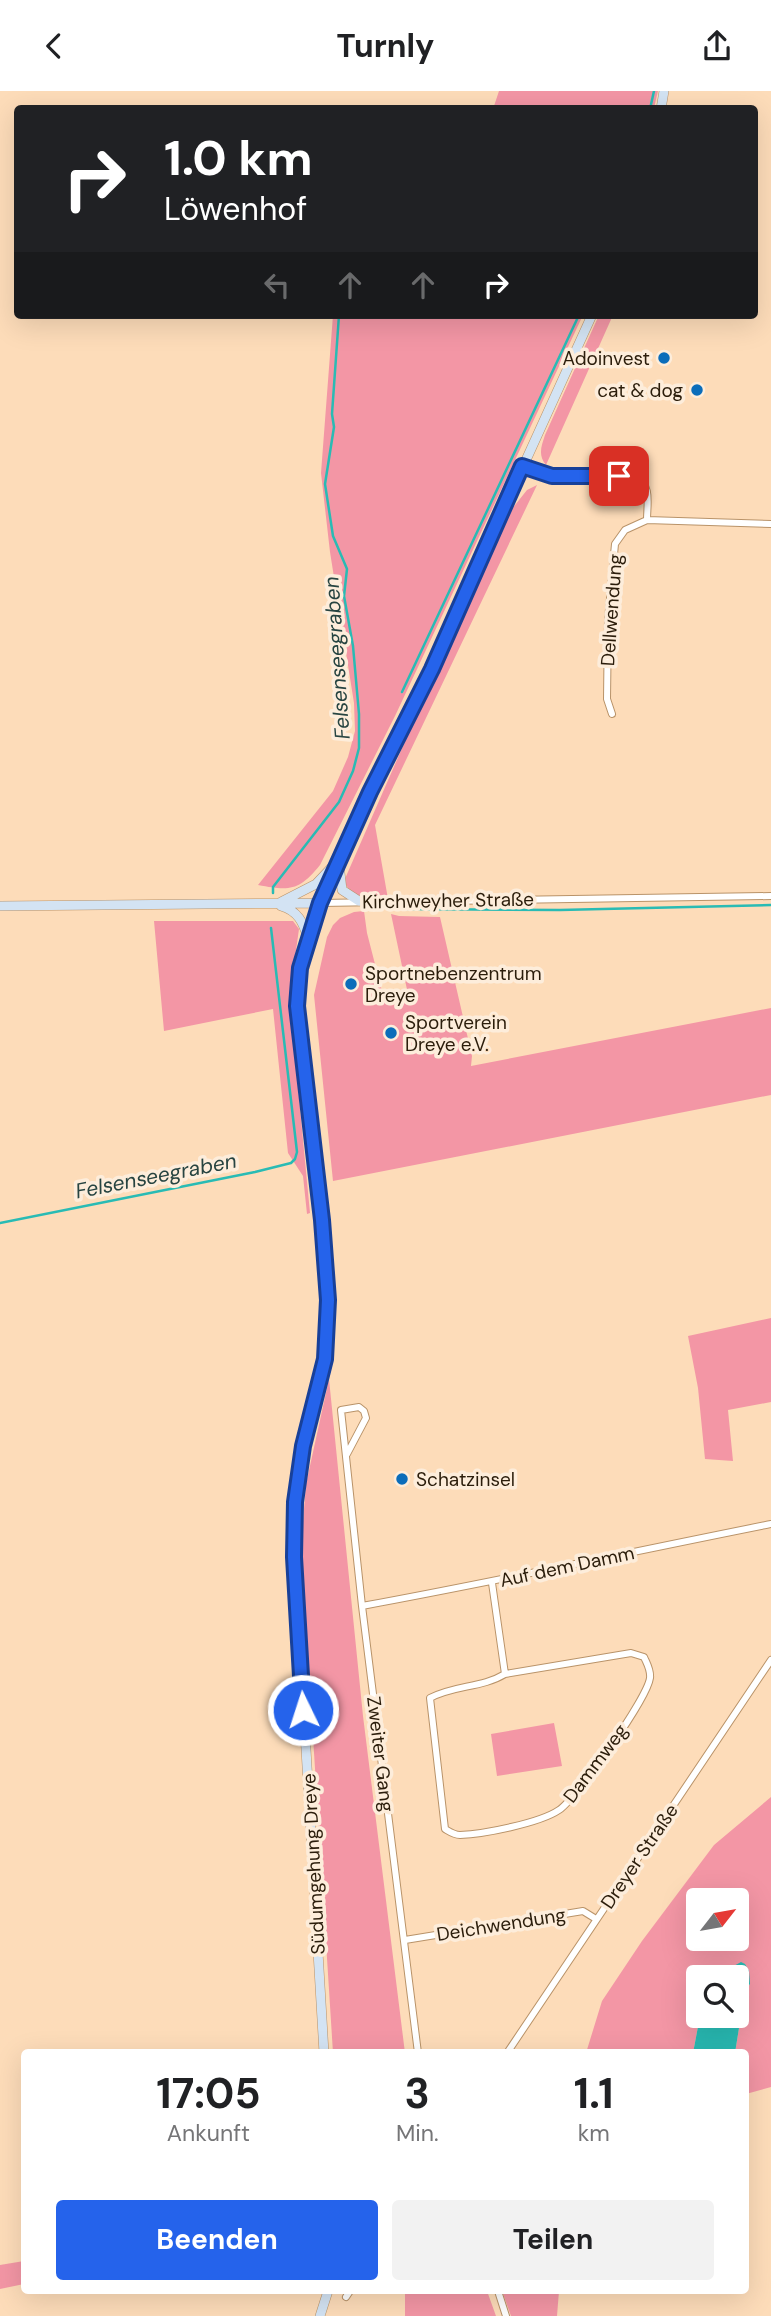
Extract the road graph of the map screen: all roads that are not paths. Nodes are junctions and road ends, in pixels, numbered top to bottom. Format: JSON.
{"nodes":[{"id":1,"x":590,"y":319,"type":"edge"},
{"id":2,"x":522,"y":466,"type":"junction"},
{"id":3,"x":648,"y":520,"type":"junction"},
{"id":4,"x":771,"y":524,"type":"edge"},
{"id":5,"x":612,"y":714,"type":"dead end"},
{"id":6,"x":341,"y":858,"type":"junction"},
{"id":7,"x":771,"y":896,"type":"edge"},
{"id":8,"x":359,"y":901,"type":"junction"},
{"id":9,"x":320,"y":903,"type":"junction"},
{"id":10,"x":276,"y":904,"type":"junction"},
{"id":11,"x":0,"y":906,"type":"edge"},
{"id":12,"x":307,"y":939,"type":"junction"},
{"id":13,"x":347,"y":1454,"type":"junction"},
{"id":14,"x":771,"y":1524,"type":"edge"},
{"id":15,"x":492,"y":1583,"type":"junction"},
{"id":16,"x":362,"y":1606,"type":"junction"},
{"id":17,"x":771,"y":1660,"type":"edge"},
{"id":18,"x":505,"y":1674,"type":"junction"},
{"id":19,"x":596,"y":1919,"type":"junction"},
{"id":20,"x":405,"y":1940,"type":"junction"},
{"id":21,"x":324,"y":2049,"type":"edge"},
{"id":22,"x":418,"y":2049,"type":"edge"},
{"id":23,"x":510,"y":2049,"type":"edge"},
{"id":24,"x":327,"y":2294,"type":"edge"},
{"id":25,"x":499,"y":2294,"type":"edge"},
{"id":26,"x":320,"y":2316,"type":"edge"},
{"id":27,"x":506,"y":2316,"type":"edge"}],
"edges":[{"from":1,"to":2,"type":"main road","name":"Südumgehung Dreye"},
{"from":2,"to":3,"type":"street"},
{"from":2,"to":6,"type":"main road","name":"Südumgehung Dreye"},
{"from":3,"to":4,"type":"street"},
{"from":3,"to":5,"type":"street","name":"Dellwendung"},
{"from":6,"to":8,"type":"main road"},
{"from":6,"to":9,"type":"main road","name":"Südumgehung Dreye"},
{"from":6,"to":10,"type":"main road"},
{"from":7,"to":8,"type":"street","name":"Kirchweyher Straße"},
{"from":8,"to":9,"type":"street","name":"Kirchweyher Straße"},
{"from":9,"to":10,"type":"main road","name":"Kirchweyher Straße"},
{"from":9,"to":12,"type":"main road","name":"Südumgehung Dreye"},
{"from":10,"to":11,"type":"main road","name":"Kirchweyher Straße"},
{"from":10,"to":12,"type":"main road"},
{"from":12,"to":21,"type":"main road","name":"Südumgehung Dreye"},
{"from":13,"to":13,"type":"street","name":"Zweiter Gang"},
{"from":13,"to":16,"type":"street","name":"Zweiter Gang"},
{"from":14,"to":15,"type":"street","name":"Auf dem Damm"},
{"from":15,"to":16,"type":"street","name":"Auf dem Damm"},
{"from":15,"to":18,"type":"street"},
{"from":16,"to":20,"type":"street","name":"Zweiter Gang"},
{"from":17,"to":19,"type":"street","name":"Dreyer Straße"},
{"from":18,"to":18,"type":"street","name":"Dammweg"},
{"from":19,"to":20,"type":"street","name":"Deichwendung"},
{"from":19,"to":23,"type":"street","name":"Dreyer Straße"},
{"from":20,"to":22,"type":"street","name":"Zweiter Gang"},
{"from":24,"to":26,"type":"main road"},
{"from":25,"to":27,"type":"street"}]}
